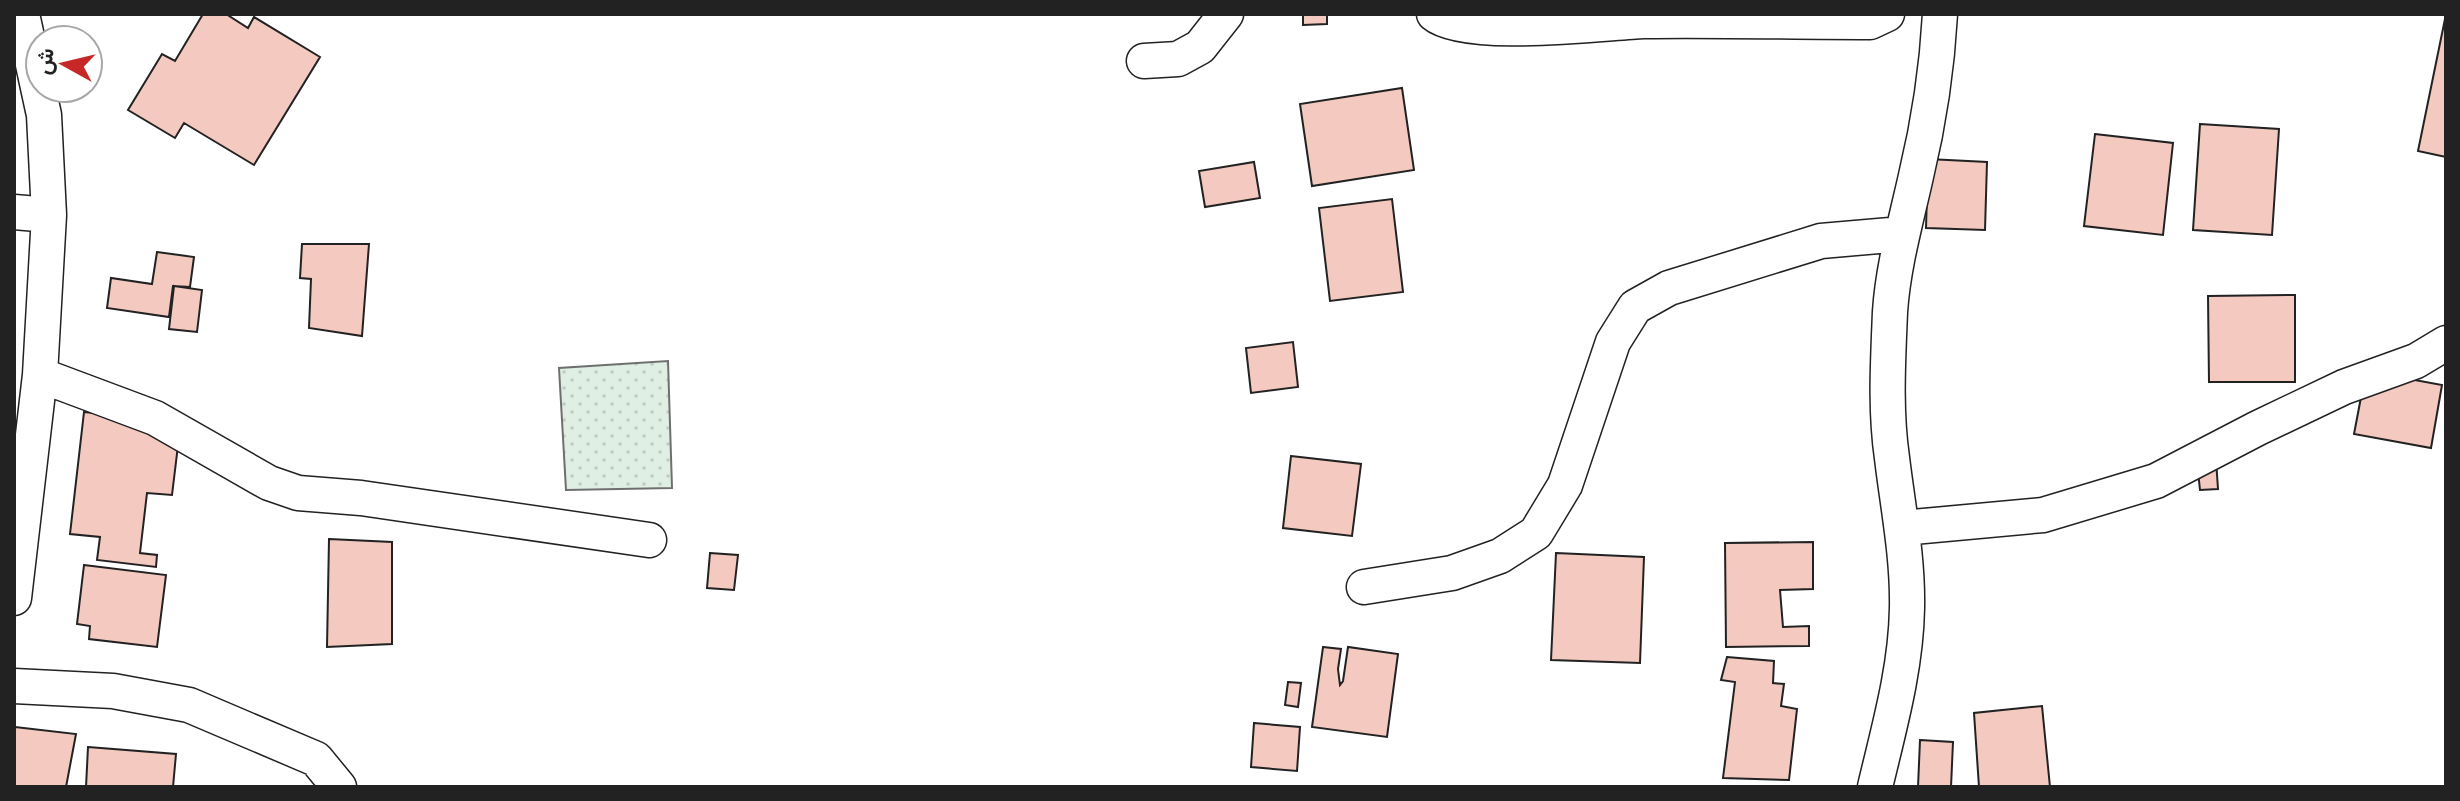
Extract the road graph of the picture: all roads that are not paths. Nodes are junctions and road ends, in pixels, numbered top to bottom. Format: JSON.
{"nodes":[{"id":1,"x":22,"y":14,"type":"edge"},
{"id":2,"x":1226,"y":14,"type":"edge"},
{"id":3,"x":1434,"y":14,"type":"edge"},
{"id":4,"x":1887,"y":14,"type":"edge"},
{"id":5,"x":1940,"y":14,"type":"edge"},
{"id":6,"x":1144,"y":61,"type":"dead end"},
{"id":7,"x":14,"y":212,"type":"edge"},
{"id":8,"x":49,"y":215,"type":"junction"},
{"id":9,"x":1902,"y":234,"type":"junction"},
{"id":10,"x":2446,"y":343,"type":"edge"},
{"id":11,"x":40,"y":375,"type":"junction"},
{"id":12,"x":1902,"y":528,"type":"junction"},
{"id":13,"x":649,"y":540,"type":"dead end"},
{"id":14,"x":1364,"y":587,"type":"dead end"},
{"id":15,"x":14,"y":598,"type":"edge"},
{"id":16,"x":14,"y":686,"type":"edge"},
{"id":17,"x":339,"y":787,"type":"edge"},
{"id":18,"x":1875,"y":787,"type":"edge"}],
"edges":[{"from":1,"to":8,"type":"street"},
{"from":2,"to":6,"type":"street"},
{"from":3,"to":4,"type":"street"},
{"from":5,"to":9,"type":"street"},
{"from":7,"to":8,"type":"street"},
{"from":8,"to":11,"type":"street"},
{"from":9,"to":12,"type":"street"},
{"from":9,"to":14,"type":"street"},
{"from":10,"to":12,"type":"street"},
{"from":11,"to":13,"type":"street"},
{"from":11,"to":15,"type":"street"},
{"from":12,"to":18,"type":"street"},
{"from":16,"to":17,"type":"street"}]}
